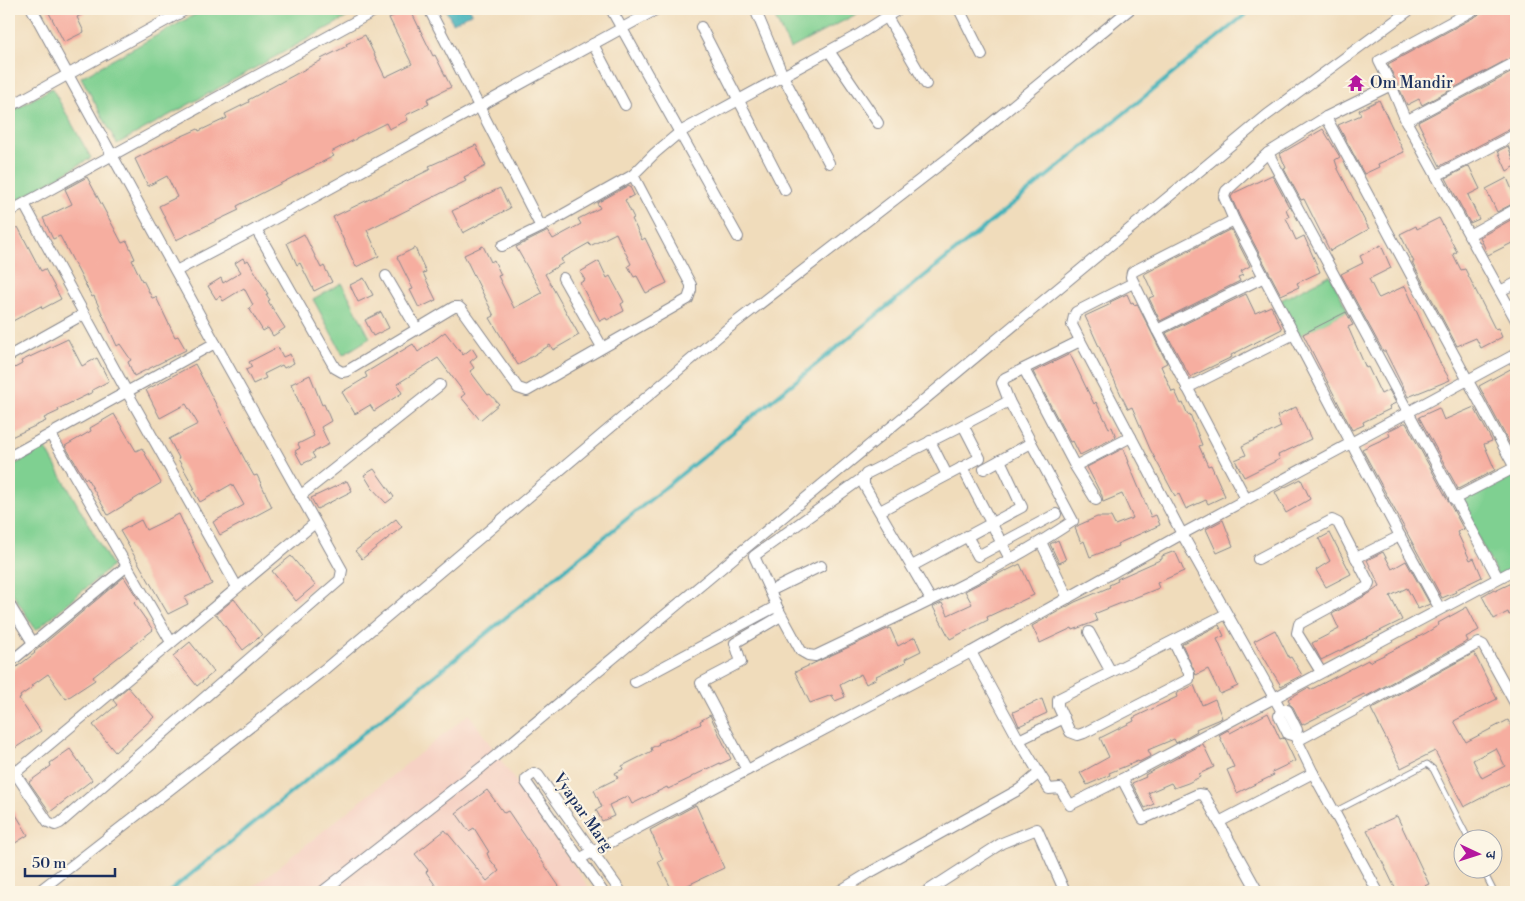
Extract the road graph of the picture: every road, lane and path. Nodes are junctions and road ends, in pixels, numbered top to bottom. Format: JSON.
{"nodes":[{"id":1,"x":32,"y":9,"type":"edge"},
{"id":2,"x":187,"y":9,"type":"edge"},
{"id":3,"x":378,"y":9,"type":"edge"},
{"id":4,"x":429,"y":9,"type":"edge"},
{"id":5,"x":611,"y":9,"type":"edge"},
{"id":6,"x":657,"y":9,"type":"edge"},
{"id":7,"x":755,"y":9,"type":"edge"},
{"id":8,"x":898,"y":9,"type":"edge"},
{"id":9,"x":959,"y":9,"type":"edge"},
{"id":10,"x":1130,"y":9,"type":"edge"},
{"id":11,"x":1411,"y":9,"type":"edge"},
{"id":12,"x":1475,"y":9,"type":"edge"},
{"id":13,"x":887,"y":16,"type":"junction"},
{"id":14,"x":700,"y":27,"type":"dead end"},
{"id":15,"x":622,"y":28,"type":"junction"},
{"id":16,"x":593,"y":44,"type":"junction"},
{"id":17,"x":829,"y":51,"type":"junction"},
{"id":18,"x":982,"y":55,"type":"dead end"},
{"id":19,"x":1516,"y":62,"type":"edge"},
{"id":20,"x":68,"y":74,"type":"junction"},
{"id":21,"x":783,"y":76,"type":"junction"},
{"id":22,"x":926,"y":84,"type":"dead end"},
{"id":23,"x":1391,"y":85,"type":"junction"},
{"id":24,"x":739,"y":100,"type":"junction"},
{"id":25,"x":625,"y":105,"type":"dead end"},
{"id":26,"x":9,"y":106,"type":"edge"},
{"id":27,"x":479,"y":106,"type":"junction"},
{"id":28,"x":1326,"y":117,"type":"junction"},
{"id":29,"x":1406,"y":121,"type":"junction"},
{"id":30,"x":878,"y":123,"type":"dead end"},
{"id":31,"x":680,"y":132,"type":"junction"},
{"id":32,"x":1516,"y":134,"type":"edge"},
{"id":33,"x":1268,"y":153,"type":"junction"},
{"id":34,"x":112,"y":155,"type":"junction"},
{"id":35,"x":829,"y":163,"type":"dead end"},
{"id":36,"x":632,"y":175,"type":"junction"},
{"id":37,"x":1436,"y":176,"type":"junction"},
{"id":38,"x":785,"y":190,"type":"dead end"},
{"id":39,"x":24,"y":204,"type":"junction"},
{"id":40,"x":1516,"y":209,"type":"edge"},
{"id":41,"x":9,"y":212,"type":"edge"},
{"id":42,"x":1234,"y":220,"type":"junction"},
{"id":43,"x":541,"y":227,"type":"junction"},
{"id":44,"x":256,"y":229,"type":"junction"},
{"id":45,"x":1469,"y":235,"type":"junction"},
{"id":46,"x":738,"y":237,"type":"dead end"},
{"id":47,"x":502,"y":246,"type":"dead end"},
{"id":48,"x":176,"y":271,"type":"junction"},
{"id":49,"x":386,"y":276,"type":"dead end"},
{"id":50,"x":1264,"y":277,"type":"junction"},
{"id":51,"x":563,"y":278,"type":"dead end"},
{"id":52,"x":1133,"y":283,"type":"junction"},
{"id":53,"x":1516,"y":283,"type":"edge"},
{"id":54,"x":1500,"y":291,"type":"junction"},
{"id":55,"x":84,"y":314,"type":"junction"},
{"id":56,"x":1516,"y":320,"type":"edge"},
{"id":57,"x":417,"y":329,"type":"junction"},
{"id":58,"x":1157,"y":330,"type":"junction"},
{"id":59,"x":1294,"y":334,"type":"junction"},
{"id":60,"x":1080,"y":341,"type":"junction"},
{"id":61,"x":215,"y":343,"type":"junction"},
{"id":62,"x":602,"y":347,"type":"junction"},
{"id":63,"x":1516,"y":354,"type":"edge"},
{"id":64,"x":9,"y":356,"type":"edge"},
{"id":65,"x":1024,"y":369,"type":"junction"},
{"id":66,"x":1467,"y":380,"type":"junction"},
{"id":67,"x":440,"y":386,"type":"dead end"},
{"id":68,"x":1187,"y":388,"type":"junction"},
{"id":69,"x":127,"y":392,"type":"junction"},
{"id":70,"x":1009,"y":401,"type":"junction"},
{"id":71,"x":1409,"y":412,"type":"junction"},
{"id":72,"x":963,"y":425,"type":"junction"},
{"id":73,"x":51,"y":435,"type":"junction"},
{"id":74,"x":1131,"y":437,"type":"junction"},
{"id":75,"x":930,"y":441,"type":"junction"},
{"id":76,"x":1031,"y":443,"type":"junction"},
{"id":77,"x":1351,"y":443,"type":"junction"},
{"id":78,"x":9,"y":457,"type":"edge"},
{"id":79,"x":1000,"y":460,"type":"junction"},
{"id":80,"x":1075,"y":466,"type":"junction"},
{"id":81,"x":962,"y":467,"type":"junction"},
{"id":82,"x":1515,"y":467,"type":"edge"},
{"id":83,"x":984,"y":469,"type":"dead end"},
{"id":84,"x":947,"y":475,"type":"junction"},
{"id":85,"x":864,"y":477,"type":"junction"},
{"id":86,"x":300,"y":496,"type":"junction"},
{"id":87,"x":1246,"y":499,"type":"junction"},
{"id":88,"x":1454,"y":499,"type":"junction"},
{"id":89,"x":1096,"y":500,"type":"dead end"},
{"id":90,"x":880,"y":511,"type":"junction"},
{"id":91,"x":1056,"y":514,"type":"dead end"},
{"id":92,"x":315,"y":523,"type":"junction"},
{"id":93,"x":992,"y":523,"type":"junction"},
{"id":94,"x":1182,"y":534,"type":"junction"},
{"id":95,"x":967,"y":536,"type":"junction"},
{"id":96,"x":1400,"y":536,"type":"junction"},
{"id":97,"x":1041,"y":542,"type":"junction"},
{"id":98,"x":1002,"y":543,"type":"junction"},
{"id":99,"x":1356,"y":558,"type":"junction"},
{"id":100,"x":1010,"y":559,"type":"junction"},
{"id":101,"x":1258,"y":559,"type":"dead end"},
{"id":102,"x":127,"y":566,"type":"junction"},
{"id":103,"x":821,"y":566,"type":"dead end"},
{"id":104,"x":912,"y":566,"type":"junction"},
{"id":105,"x":1516,"y":569,"type":"edge"},
{"id":106,"x":1498,"y":578,"type":"junction"},
{"id":107,"x":237,"y":587,"type":"junction"},
{"id":108,"x":770,"y":591,"type":"junction"},
{"id":109,"x":1068,"y":598,"type":"junction"},
{"id":110,"x":931,"y":600,"type":"junction"},
{"id":111,"x":9,"y":604,"type":"edge"},
{"id":112,"x":1440,"y":609,"type":"junction"},
{"id":113,"x":779,"y":613,"type":"junction"},
{"id":114,"x":1226,"y":614,"type":"junction"},
{"id":115,"x":1089,"y":632,"type":"dead end"},
{"id":116,"x":1173,"y":641,"type":"junction"},
{"id":117,"x":171,"y":642,"type":"junction"},
{"id":118,"x":34,"y":643,"type":"junction"},
{"id":119,"x":970,"y":652,"type":"junction"},
{"id":120,"x":9,"y":663,"type":"edge"},
{"id":121,"x":1111,"y":672,"type":"junction"},
{"id":122,"x":1321,"y":672,"type":"junction"},
{"id":123,"x":635,"y":682,"type":"dead end"},
{"id":124,"x":1274,"y":698,"type":"junction"},
{"id":125,"x":1516,"y":705,"type":"edge"},
{"id":126,"x":1064,"y":718,"type":"junction"},
{"id":127,"x":1296,"y":738,"type":"junction"},
{"id":128,"x":1019,"y":740,"type":"junction"},
{"id":129,"x":9,"y":764,"type":"edge"},
{"id":130,"x":747,"y":770,"type":"junction"},
{"id":131,"x":15,"y":773,"type":"junction"},
{"id":132,"x":1039,"y":773,"type":"junction"},
{"id":133,"x":1313,"y":773,"type":"junction"},
{"id":134,"x":1122,"y":779,"type":"junction"},
{"id":135,"x":1334,"y":812,"type":"junction"},
{"id":136,"x":1219,"y":822,"type":"junction"},
{"id":137,"x":1463,"y":828,"type":"edge"},
{"id":138,"x":593,"y":852,"type":"junction"},
{"id":139,"x":580,"y":859,"type":"junction"},
{"id":140,"x":1487,"y":878,"type":"edge"},
{"id":141,"x":38,"y":892,"type":"edge"},
{"id":142,"x":322,"y":892,"type":"edge"},
{"id":143,"x":603,"y":892,"type":"edge"},
{"id":144,"x":621,"y":892,"type":"edge"},
{"id":145,"x":838,"y":892,"type":"edge"},
{"id":146,"x":926,"y":892,"type":"edge"},
{"id":147,"x":1066,"y":892,"type":"edge"},
{"id":148,"x":1258,"y":892,"type":"edge"},
{"id":149,"x":1378,"y":892,"type":"edge"},
{"id":150,"x":1494,"y":892,"type":"edge"}],
"edges":[{"from":1,"to":20,"type":"street"},
{"from":2,"to":20,"type":"street"},
{"from":3,"to":34,"type":"street"},
{"from":4,"to":27,"type":"street"},
{"from":5,"to":15,"type":"street"},
{"from":6,"to":15,"type":"street"},
{"from":7,"to":21,"type":"street"},
{"from":8,"to":13,"type":"street"},
{"from":9,"to":18,"type":"street"},
{"from":10,"to":141,"type":"street"},
{"from":11,"to":142,"type":"street"},
{"from":12,"to":23,"type":"street"},
{"from":13,"to":17,"type":"street"},
{"from":13,"to":22,"type":"street"},
{"from":14,"to":24,"type":"street"},
{"from":15,"to":16,"type":"street"},
{"from":15,"to":31,"type":"street"},
{"from":16,"to":25,"type":"street"},
{"from":16,"to":27,"type":"street"},
{"from":17,"to":21,"type":"street"},
{"from":17,"to":30,"type":"street"},
{"from":19,"to":29,"type":"street"},
{"from":20,"to":26,"type":"street"},
{"from":20,"to":34,"type":"street"},
{"from":21,"to":24,"type":"street"},
{"from":21,"to":35,"type":"street"},
{"from":23,"to":28,"type":"street"},
{"from":23,"to":29,"type":"street"},
{"from":24,"to":31,"type":"street"},
{"from":24,"to":38,"type":"street"},
{"from":27,"to":43,"type":"street"},
{"from":27,"to":44,"type":"street"},
{"from":28,"to":33,"type":"street"},
{"from":28,"to":66,"type":"street"},
{"from":29,"to":37,"type":"street"},
{"from":31,"to":36,"type":"street"},
{"from":31,"to":46,"type":"street"},
{"from":32,"to":37,"type":"street"},
{"from":33,"to":42,"type":"street"},
{"from":33,"to":71,"type":"street"},
{"from":34,"to":39,"type":"street"},
{"from":34,"to":48,"type":"street"},
{"from":36,"to":43,"type":"street"},
{"from":36,"to":62,"type":"street"},
{"from":37,"to":45,"type":"street"},
{"from":39,"to":41,"type":"street"},
{"from":39,"to":55,"type":"street"},
{"from":40,"to":45,"type":"street"},
{"from":42,"to":50,"type":"street"},
{"from":42,"to":52,"type":"street"},
{"from":43,"to":47,"type":"street"},
{"from":44,"to":48,"type":"street"},
{"from":44,"to":57,"type":"street"},
{"from":45,"to":54,"type":"street"},
{"from":48,"to":61,"type":"street"},
{"from":49,"to":57,"type":"street"},
{"from":50,"to":58,"type":"street"},
{"from":50,"to":59,"type":"street"},
{"from":51,"to":62,"type":"street"},
{"from":52,"to":58,"type":"street"},
{"from":52,"to":60,"type":"street"},
{"from":53,"to":54,"type":"street"},
{"from":54,"to":56,"type":"street"},
{"from":55,"to":64,"type":"street"},
{"from":55,"to":69,"type":"street"},
{"from":57,"to":62,"type":"street"},
{"from":58,"to":68,"type":"street"},
{"from":59,"to":68,"type":"street"},
{"from":59,"to":77,"type":"street"},
{"from":60,"to":65,"type":"street"},
{"from":60,"to":74,"type":"street"},
{"from":61,"to":69,"type":"street"},
{"from":61,"to":86,"type":"street"},
{"from":63,"to":66,"type":"street"},
{"from":65,"to":70,"type":"street"},
{"from":65,"to":80,"type":"street"},
{"from":66,"to":71,"type":"street"},
{"from":66,"to":82,"type":"street"},
{"from":67,"to":86,"type":"street"},
{"from":68,"to":87,"type":"street"},
{"from":69,"to":73,"type":"street"},
{"from":69,"to":107,"type":"street"},
{"from":70,"to":72,"type":"street"},
{"from":70,"to":76,"type":"street"},
{"from":71,"to":77,"type":"street"},
{"from":71,"to":88,"type":"street"},
{"from":72,"to":75,"type":"street"},
{"from":72,"to":81,"type":"street"},
{"from":73,"to":78,"type":"street"},
{"from":73,"to":102,"type":"street"},
{"from":74,"to":80,"type":"street"},
{"from":74,"to":94,"type":"street"},
{"from":75,"to":84,"type":"street"},
{"from":75,"to":85,"type":"street"},
{"from":76,"to":79,"type":"street"},
{"from":76,"to":97,"type":"street"},
{"from":77,"to":87,"type":"street"},
{"from":77,"to":96,"type":"street"},
{"from":79,"to":83,"type":"street"},
{"from":79,"to":93,"type":"street"},
{"from":80,"to":89,"type":"street"},
{"from":81,"to":84,"type":"street"},
{"from":81,"to":93,"type":"street"},
{"from":82,"to":88,"type":"street"},
{"from":84,"to":90,"type":"street"},
{"from":85,"to":90,"type":"street"},
{"from":85,"to":108,"type":"street"},
{"from":86,"to":92,"type":"street"},
{"from":87,"to":94,"type":"street"},
{"from":88,"to":106,"type":"street"},
{"from":90,"to":104,"type":"street"},
{"from":91,"to":98,"type":"street"},
{"from":92,"to":107,"type":"street"},
{"from":92,"to":131,"type":"street"},
{"from":93,"to":95,"type":"street"},
{"from":93,"to":98,"type":"street"},
{"from":94,"to":109,"type":"street"},
{"from":94,"to":114,"type":"street"},
{"from":95,"to":98,"type":"street"},
{"from":95,"to":104,"type":"street"},
{"from":96,"to":99,"type":"street"},
{"from":96,"to":112,"type":"street"},
{"from":97,"to":100,"type":"street"},
{"from":97,"to":109,"type":"street"},
{"from":98,"to":100,"type":"street"},
{"from":99,"to":101,"type":"street"},
{"from":99,"to":122,"type":"street"},
{"from":100,"to":110,"type":"street"},
{"from":102,"to":117,"type":"street"},
{"from":102,"to":118,"type":"street"},
{"from":103,"to":108,"type":"street"},
{"from":104,"to":110,"type":"street"},
{"from":105,"to":106,"type":"street"},
{"from":106,"to":112,"type":"street"},
{"from":107,"to":117,"type":"street"},
{"from":108,"to":113,"type":"street"},
{"from":109,"to":119,"type":"street"},
{"from":110,"to":113,"type":"street"},
{"from":111,"to":118,"type":"street"},
{"from":112,"to":122,"type":"street"},
{"from":113,"to":123,"type":"street"},
{"from":113,"to":130,"type":"street"},
{"from":114,"to":116,"type":"street"},
{"from":114,"to":124,"type":"street"},
{"from":115,"to":121,"type":"street"},
{"from":116,"to":121,"type":"street"},
{"from":116,"to":126,"type":"street"},
{"from":117,"to":131,"type":"street"},
{"from":118,"to":120,"type":"street"},
{"from":119,"to":128,"type":"street"},
{"from":119,"to":130,"type":"street"},
{"from":121,"to":126,"type":"street"},
{"from":122,"to":124,"type":"street"},
{"from":124,"to":127,"type":"street"},
{"from":124,"to":134,"type":"street"},
{"from":125,"to":127,"type":"street"},
{"from":126,"to":128,"type":"street"},
{"from":127,"to":133,"type":"street"},
{"from":128,"to":132,"type":"street"},
{"from":129,"to":131,"type":"street"},
{"from":130,"to":138,"type":"street"},
{"from":132,"to":134,"type":"street"},
{"from":132,"to":145,"type":"street"},
{"from":133,"to":135,"type":"street"},
{"from":133,"to":136,"type":"street"},
{"from":134,"to":136,"type":"street"},
{"from":135,"to":137,"type":"lane"},
{"from":135,"to":149,"type":"street"},
{"from":136,"to":148,"type":"street"},
{"from":138,"to":139,"type":"street"},
{"from":138,"to":139,"type":"street","name":"Vyapar Marg"},
{"from":138,"to":144,"type":"street","name":"Vyapar Marg"},
{"from":139,"to":143,"type":"street","name":"Vyapar Marg"},
{"from":140,"to":150,"type":"lane"},
{"from":146,"to":147,"type":"street"}]}
